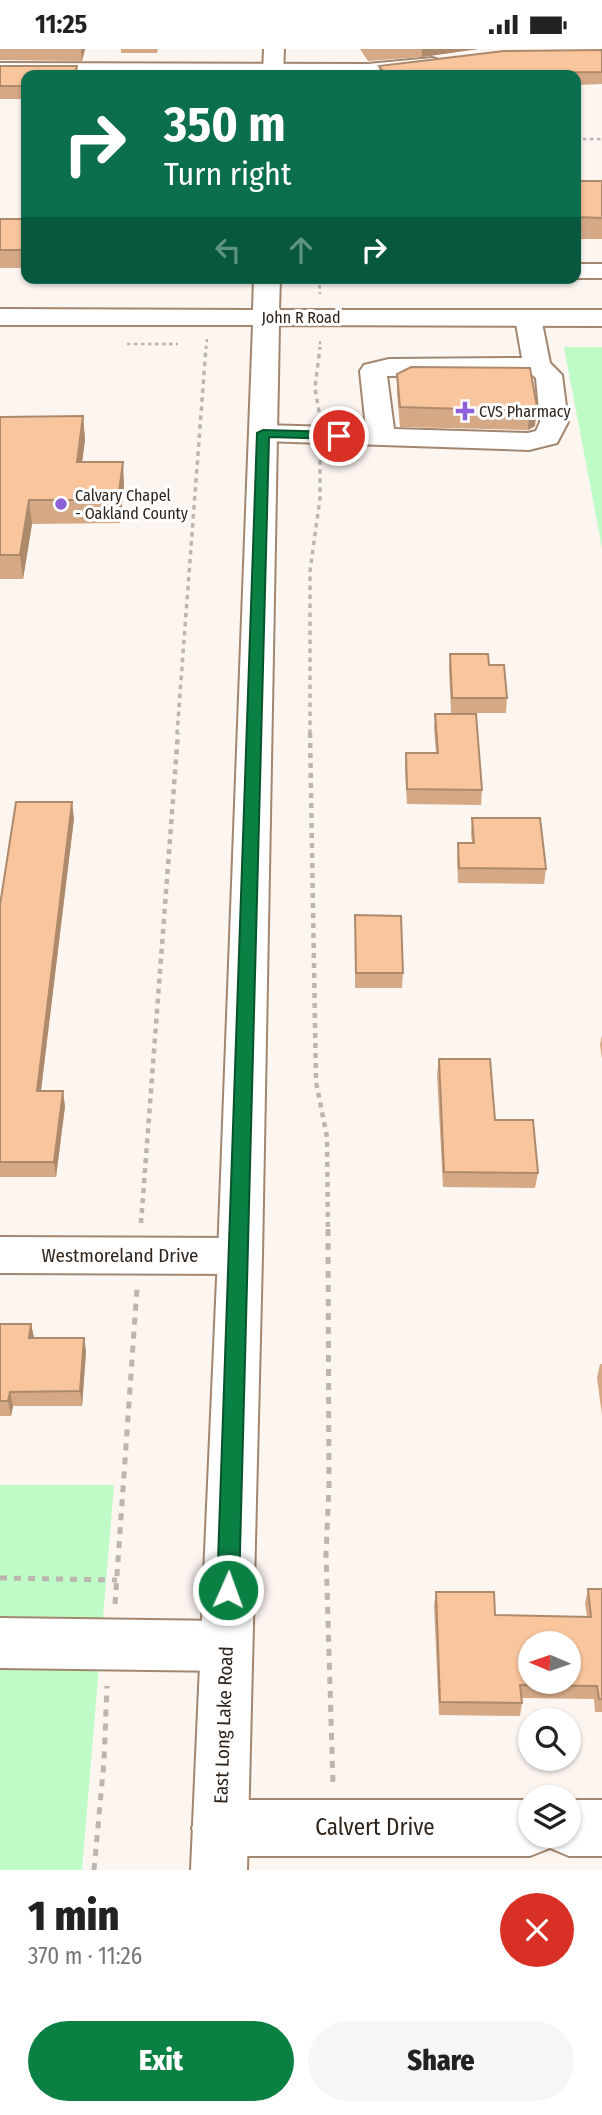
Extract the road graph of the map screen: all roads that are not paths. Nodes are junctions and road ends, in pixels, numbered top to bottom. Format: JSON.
{"nodes":[{"id":1,"x":457,"y":60,"type":"edge"},
{"id":2,"x":274,"y":65,"type":"edge"},
{"id":3,"x":0,"y":69,"type":"edge"},
{"id":4,"x":581,"y":271,"type":"edge"},
{"id":5,"x":602,"y":271,"type":"edge"},
{"id":6,"x":266,"y":298,"type":"edge"},
{"id":7,"x":0,"y":317,"type":"edge"},
{"id":8,"x":528,"y":318,"type":"junction"},
{"id":9,"x":602,"y":318,"type":"edge"},
{"id":10,"x":537,"y":366,"type":"junction"},
{"id":11,"x":263,"y":433,"type":"junction"},
{"id":12,"x":382,"y":436,"type":"junction"},
{"id":13,"x":0,"y":1255,"type":"edge"},
{"id":14,"x":240,"y":1256,"type":"junction"},
{"id":15,"x":0,"y":1643,"type":"edge"},
{"id":16,"x":226,"y":1646,"type":"junction"},
{"id":17,"x":581,"y":1828,"type":"edge"},
{"id":18,"x":602,"y":1828,"type":"edge"},
{"id":19,"x":518,"y":1829,"type":"edge"},
{"id":20,"x":219,"y":1849,"type":"edge"}],
"edges":[{"from":1,"to":2,"type":"main road"},
{"from":2,"to":3,"type":"main road"},
{"from":4,"to":5,"type":"main road"},
{"from":6,"to":7,"type":"main road","name":"John R Road"},
{"from":6,"to":8,"type":"main road","name":"John R Road"},
{"from":6,"to":11,"type":"main road","name":"East Long Lake Road"},
{"from":8,"to":9,"type":"main road","name":"John R Road"},
{"from":8,"to":10,"type":"main road"},
{"from":10,"to":12,"type":"main road"},
{"from":10,"to":12,"type":"main road"},
{"from":11,"to":12,"type":"main road"},
{"from":11,"to":14,"type":"main road","name":"East Long Lake Road"},
{"from":13,"to":14,"type":"main road","name":"Westmoreland Drive"},
{"from":14,"to":16,"type":"main road","name":"East Long Lake Road"},
{"from":15,"to":16,"type":"main road"},
{"from":16,"to":20,"type":"main road","name":"East Long Lake Road"},
{"from":17,"to":18,"type":"main road"},
{"from":19,"to":20,"type":"main road","name":"Calvert Drive"}]}
